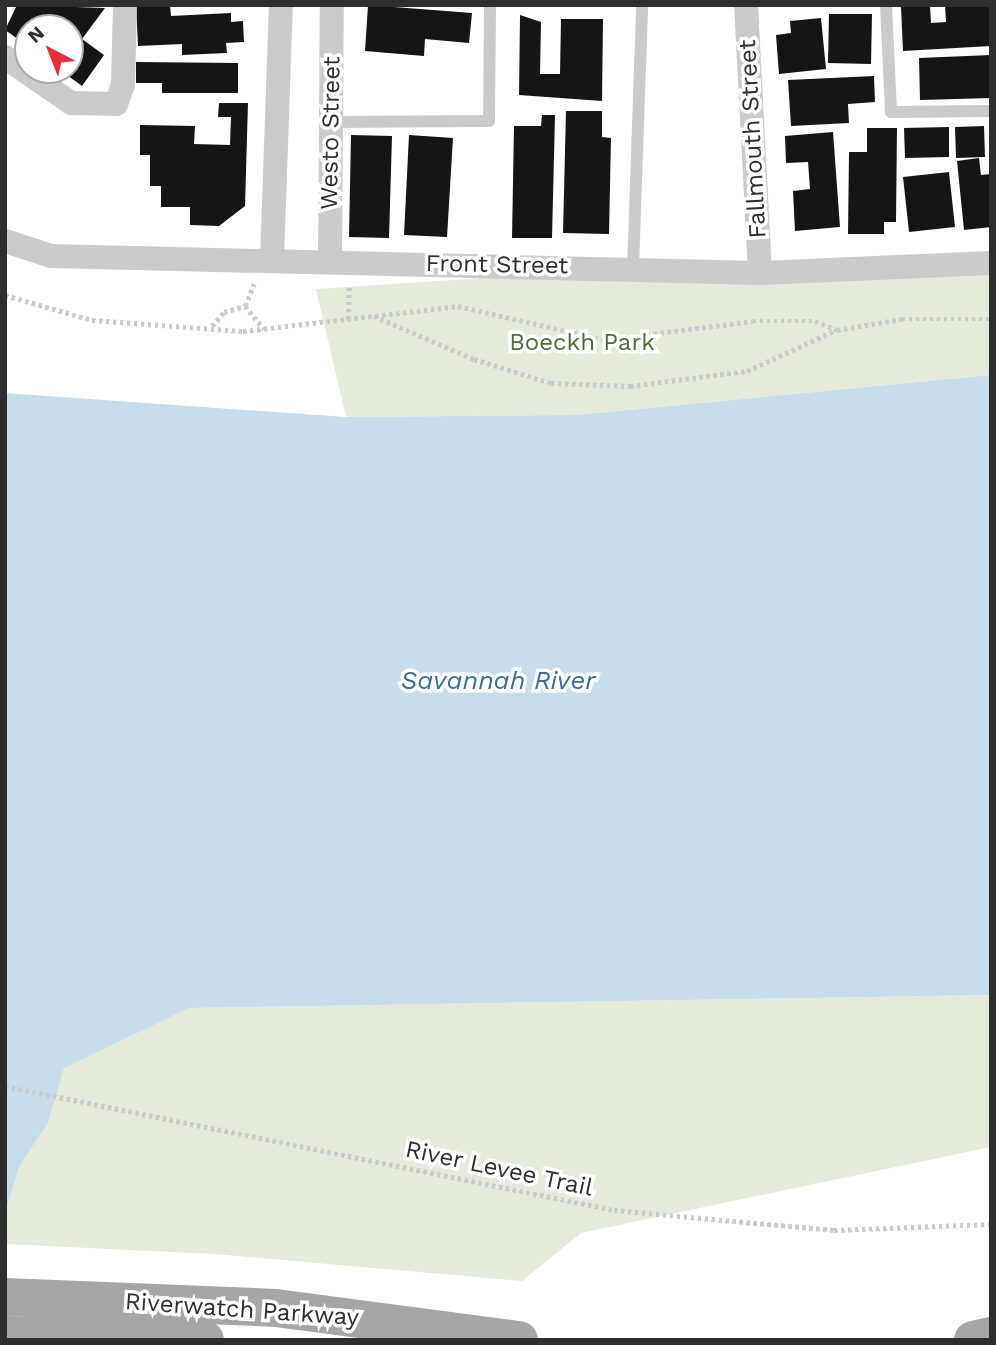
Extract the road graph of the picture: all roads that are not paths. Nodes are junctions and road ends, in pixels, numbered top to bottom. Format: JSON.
{"nodes":[{"id":1,"x":125,"y":5,"type":"edge"},
{"id":2,"x":281,"y":5,"type":"edge"},
{"id":3,"x":332,"y":5,"type":"edge"},
{"id":4,"x":490,"y":5,"type":"edge"},
{"id":5,"x":642,"y":5,"type":"edge"},
{"id":6,"x":746,"y":5,"type":"edge"},
{"id":7,"x":886,"y":5,"type":"edge"},
{"id":8,"x":5,"y":57,"type":"edge"},
{"id":9,"x":991,"y":111,"type":"edge"},
{"id":10,"x":331,"y":122,"type":"junction"},
{"id":11,"x":5,"y":241,"type":"edge"},
{"id":12,"x":272,"y":260,"type":"junction"},
{"id":13,"x":330,"y":261,"type":"junction"},
{"id":14,"x":991,"y":263,"type":"edge"},
{"id":15,"x":633,"y":268,"type":"junction"},
{"id":16,"x":760,"y":273,"type":"junction"},
{"id":17,"x":5,"y":1297,"type":"edge"},
{"id":18,"x":5,"y":1335,"type":"edge"},
{"id":19,"x":991,"y":1336,"type":"edge"},
{"id":20,"x":167,"y":1338,"type":"edge"},
{"id":21,"x":205,"y":1340,"type":"edge"},
{"id":22,"x":519,"y":1340,"type":"edge"},
{"id":23,"x":973,"y":1340,"type":"edge"}],
"edges":[{"from":1,"to":8,"type":"street"},
{"from":2,"to":12,"type":"street"},
{"from":3,"to":10,"type":"street","name":"Westo Street"},
{"from":4,"to":10,"type":"lane"},
{"from":5,"to":15,"type":"lane"},
{"from":6,"to":16,"type":"street","name":"Fallmouth Street"},
{"from":7,"to":9,"type":"lane"},
{"from":10,"to":13,"type":"street","name":"Westo Street"},
{"from":11,"to":12,"type":"street","name":"Front Street"},
{"from":12,"to":13,"type":"street","name":"Front Street"},
{"from":13,"to":15,"type":"street","name":"Front Street"},
{"from":14,"to":16,"type":"street","name":"Front Street"},
{"from":15,"to":16,"type":"street","name":"Front Street"},
{"from":17,"to":22,"type":"main road","name":"Riverwatch Parkway"},
{"from":18,"to":20,"type":"main road","name":"Riverwatch Parkway"},
{"from":19,"to":23,"type":"main road"},
{"from":20,"to":21,"type":"main road","name":"Riverwatch Parkway"}]}
